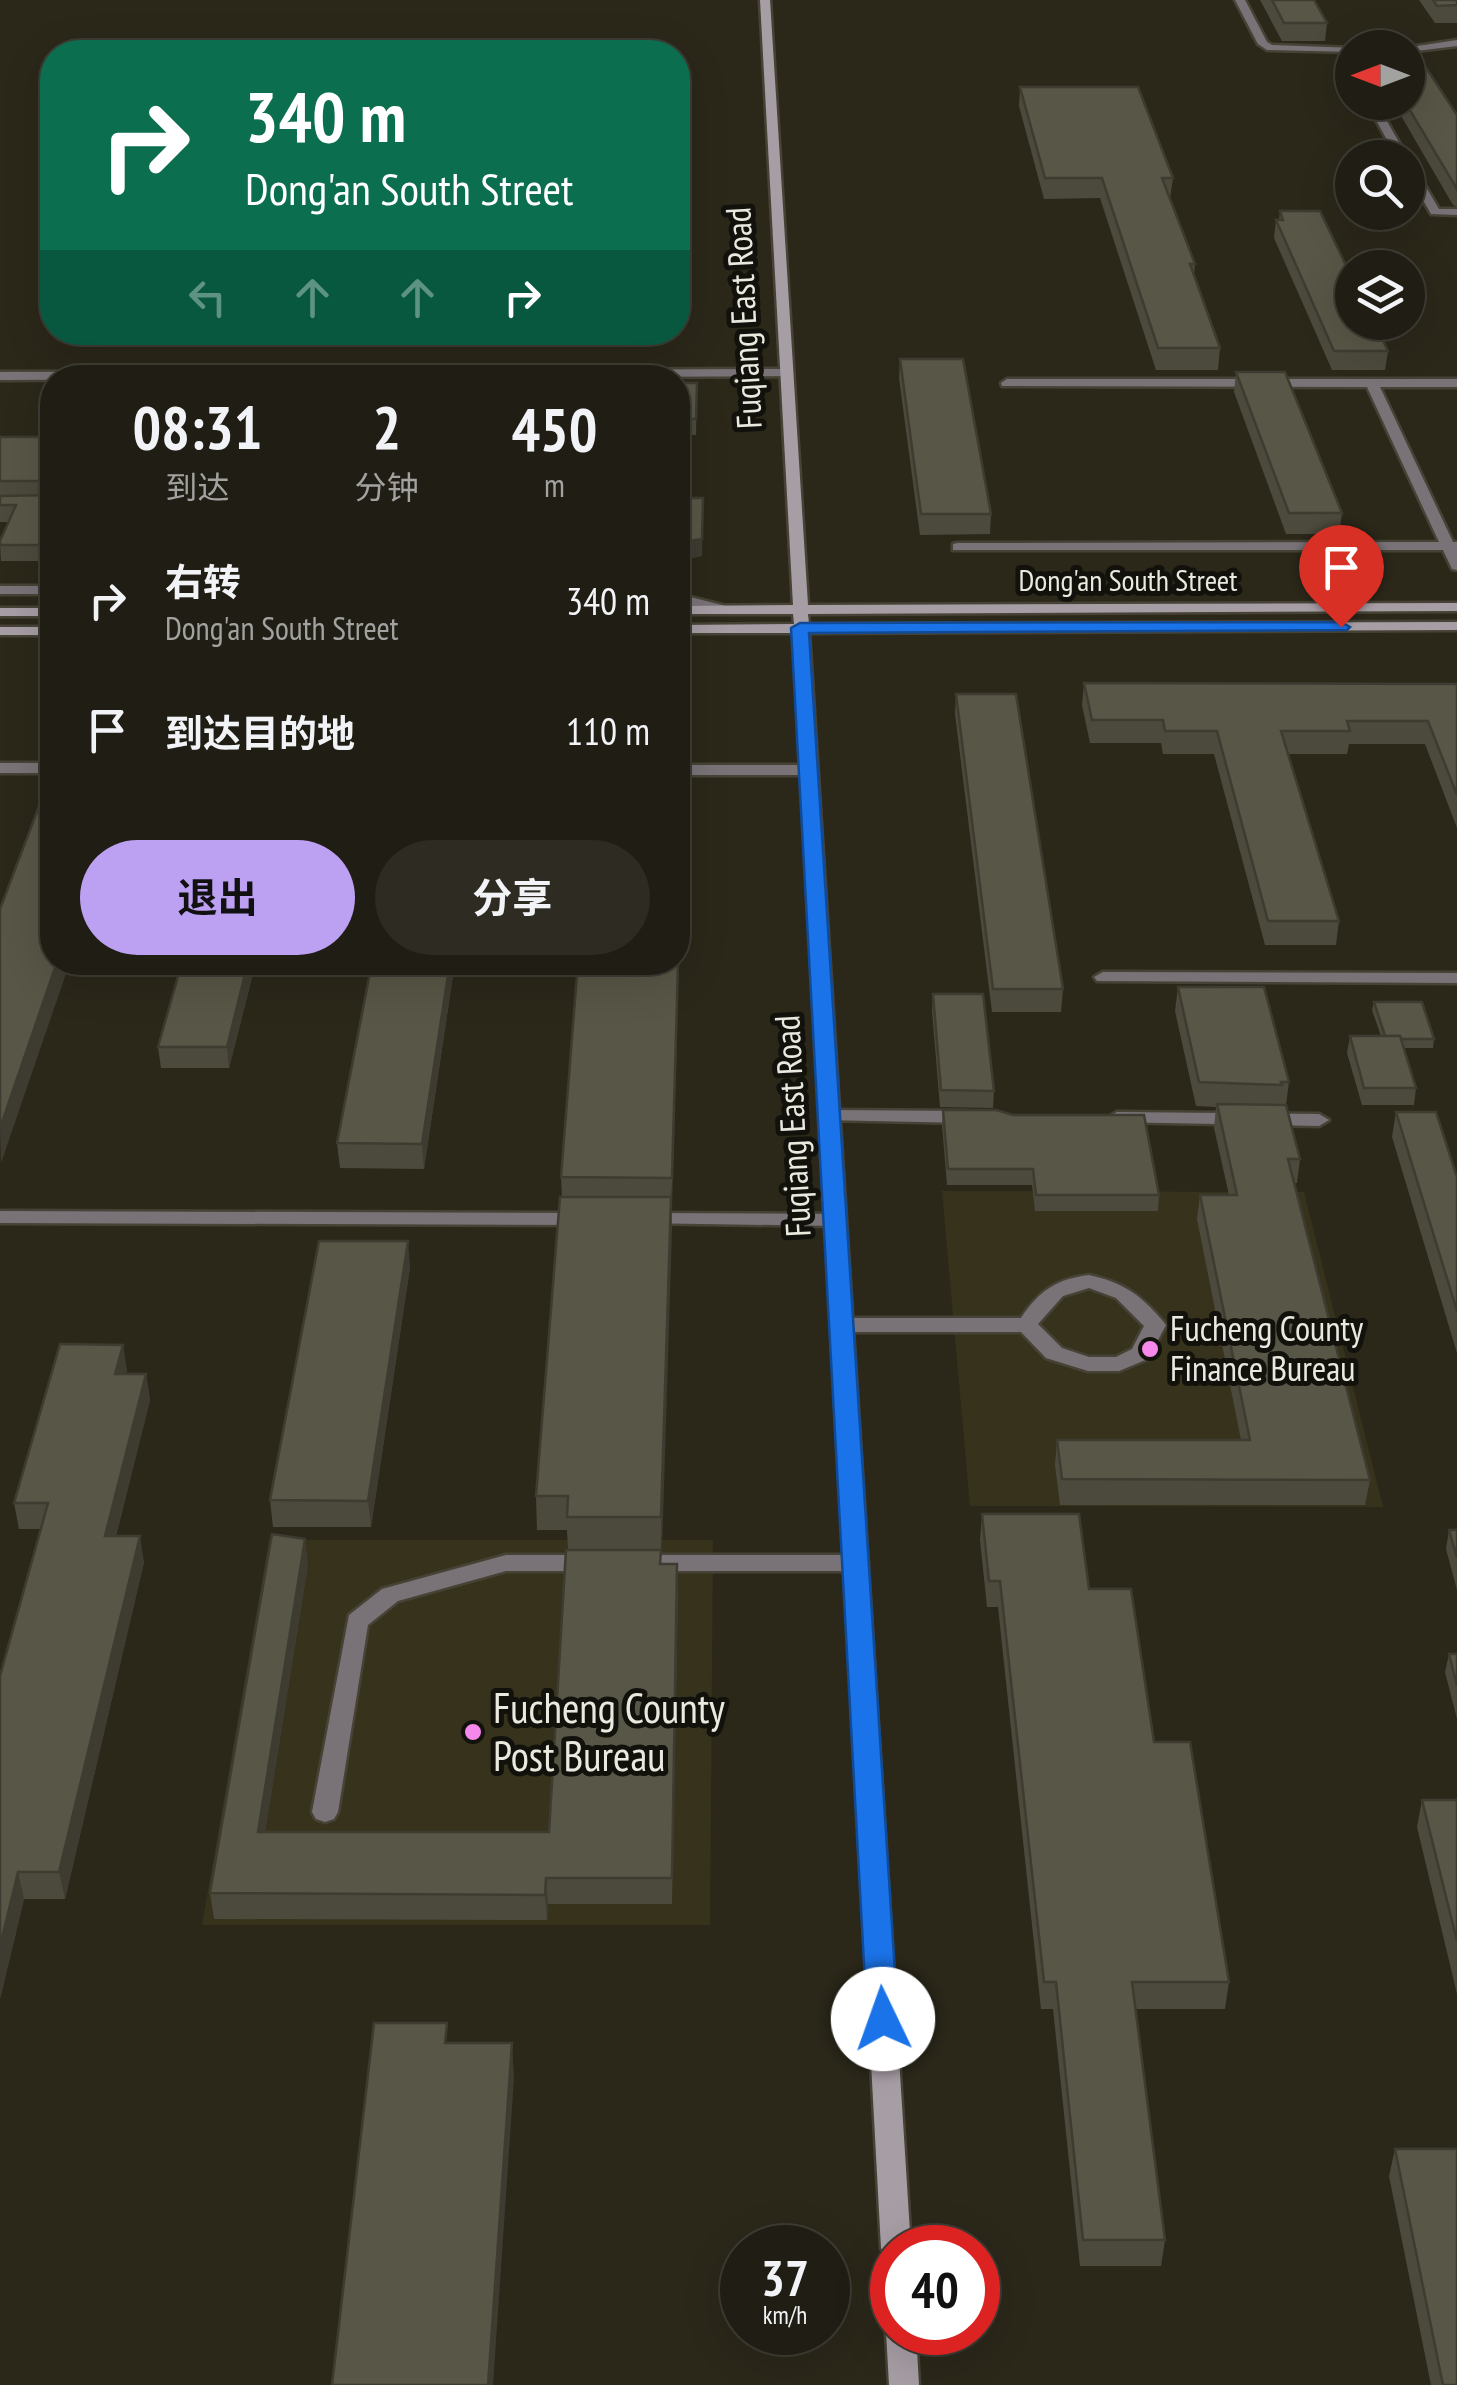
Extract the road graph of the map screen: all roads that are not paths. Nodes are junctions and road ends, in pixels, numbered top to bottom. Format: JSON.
{"nodes":[{"id":1,"x":764,"y":0,"type":"edge"},
{"id":2,"x":1240,"y":0,"type":"edge"},
{"id":3,"x":1457,"y":43,"type":"edge"},
{"id":4,"x":1425,"y":47,"type":"edge"},
{"id":5,"x":1335,"y":48,"type":"edge"},
{"id":6,"x":1425,"y":196,"type":"edge"},
{"id":7,"x":1457,"y":212,"type":"edge"},
{"id":8,"x":690,"y":373,"type":"edge"},
{"id":9,"x":785,"y":373,"type":"junction"},
{"id":10,"x":0,"y":376,"type":"edge"},
{"id":11,"x":40,"y":376,"type":"edge"},
{"id":12,"x":1372,"y":383,"type":"junction"},
{"id":13,"x":1457,"y":383,"type":"edge"},
{"id":14,"x":1007,"y":384,"type":"dead end"},
{"id":15,"x":1452,"y":546,"type":"edge"},
{"id":16,"x":958,"y":547,"type":"edge"},
{"id":17,"x":1457,"y":566,"type":"edge"},
{"id":18,"x":0,"y":590,"type":"edge"},
{"id":19,"x":40,"y":590,"type":"edge"},
{"id":20,"x":690,"y":601,"type":"edge"},
{"id":21,"x":1457,"y":607,"type":"edge"},
{"id":22,"x":690,"y":610,"type":"edge"},
{"id":23,"x":720,"y":610,"type":"junction"},
{"id":24,"x":0,"y":612,"type":"edge"},
{"id":25,"x":40,"y":612,"type":"edge"},
{"id":26,"x":799,"y":619,"type":"junction"},
{"id":27,"x":1457,"y":626,"type":"edge"},
{"id":28,"x":690,"y":628,"type":"edge"},
{"id":29,"x":0,"y":631,"type":"edge"},
{"id":30,"x":40,"y":631,"type":"edge"},
{"id":31,"x":0,"y":768,"type":"edge"},
{"id":32,"x":40,"y":768,"type":"edge"},
{"id":33,"x":690,"y":770,"type":"edge"},
{"id":34,"x":809,"y":770,"type":"junction"},
{"id":35,"x":1103,"y":978,"type":"dead end"},
{"id":36,"x":1457,"y":978,"type":"edge"},
{"id":37,"x":830,"y":1116,"type":"junction"},
{"id":38,"x":986,"y":1118,"type":"edge"},
{"id":39,"x":1104,"y":1118,"type":"edge"},
{"id":40,"x":1319,"y":1120,"type":"dead end"},
{"id":41,"x":0,"y":1217,"type":"edge"},
{"id":42,"x":836,"y":1220,"type":"junction"},
{"id":43,"x":842,"y":1324,"type":"junction"},
{"id":44,"x":1027,"y":1325,"type":"junction"},
{"id":45,"x":856,"y":1563,"type":"junction"},
{"id":46,"x":324,"y":1812,"type":"dead end"},
{"id":47,"x":895,"y":2225,"type":"edge"},
{"id":48,"x":902,"y":2355,"type":"edge"},
{"id":49,"x":904,"y":2385,"type":"edge"}],
"edges":[{"from":1,"to":9,"type":"street","name":"Fuqiang East Road"},
{"from":2,"to":5,"type":"street"},
{"from":3,"to":4,"type":"street"},
{"from":6,"to":7,"type":"street"},
{"from":8,"to":9,"type":"street"},
{"from":9,"to":26,"type":"street","name":"Fuqiang East Road"},
{"from":10,"to":11,"type":"street"},
{"from":12,"to":13,"type":"street"},
{"from":12,"to":14,"type":"street"},
{"from":12,"to":15,"type":"street"},
{"from":15,"to":16,"type":"street"},
{"from":15,"to":17,"type":"street"},
{"from":18,"to":19,"type":"street"},
{"from":20,"to":23,"type":"street"},
{"from":21,"to":26,"type":"street","name":"Dong'an South Street"},
{"from":22,"to":23,"type":"street"},
{"from":23,"to":26,"type":"street"},
{"from":24,"to":25,"type":"street"},
{"from":26,"to":27,"type":"street","name":"Dong'an South Street"},
{"from":26,"to":28,"type":"street"},
{"from":26,"to":34,"type":"street","name":"Fuqiang East Road"},
{"from":29,"to":30,"type":"street"},
{"from":31,"to":32,"type":"street"},
{"from":33,"to":34,"type":"street"},
{"from":34,"to":37,"type":"street","name":"Fuqiang East Road"},
{"from":35,"to":36,"type":"street"},
{"from":37,"to":38,"type":"street"},
{"from":37,"to":42,"type":"street","name":"Fuqiang East Road"},
{"from":39,"to":40,"type":"street"},
{"from":41,"to":42,"type":"street"},
{"from":42,"to":43,"type":"street","name":"Fuqiang East Road"},
{"from":43,"to":44,"type":"street"},
{"from":43,"to":45,"type":"street","name":"Fuqiang East Road"},
{"from":44,"to":44,"type":"street"},
{"from":45,"to":46,"type":"street"},
{"from":45,"to":47,"type":"street","name":"Fuqiang East Road"},
{"from":48,"to":49,"type":"street"}]}
